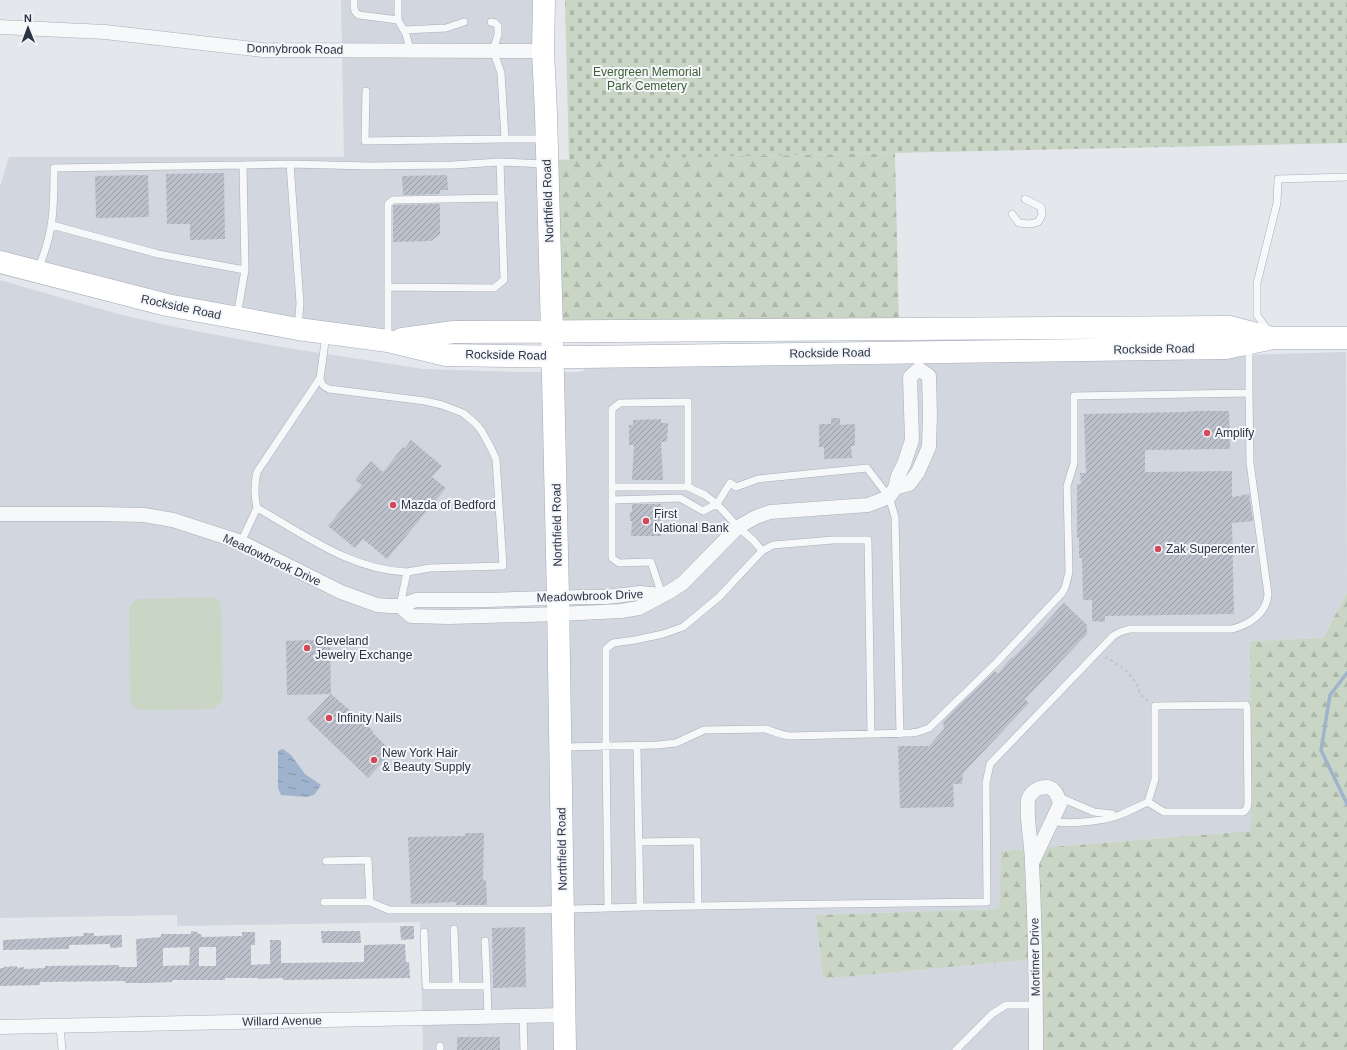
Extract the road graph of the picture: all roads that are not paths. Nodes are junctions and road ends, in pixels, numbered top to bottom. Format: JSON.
{"nodes":[{"id":1,"x":354,"y":0,"type":"edge"},
{"id":2,"x":398,"y":0,"type":"edge"},
{"id":3,"x":544,"y":0,"type":"edge"},
{"id":4,"x":398,"y":20,"type":"junction"},
{"id":5,"x":464,"y":22,"type":"dead end"},
{"id":6,"x":491,"y":22,"type":"dead end"},
{"id":7,"x":0,"y":27,"type":"edge"},
{"id":8,"x":404,"y":30,"type":"junction"},
{"id":9,"x":410,"y":50,"type":"junction"},
{"id":10,"x":493,"y":50,"type":"junction"},
{"id":11,"x":543,"y":51,"type":"junction"},
{"id":12,"x":366,"y":91,"type":"dead end"},
{"id":13,"x":505,"y":139,"type":"junction"},
{"id":14,"x":546,"y":139,"type":"junction"},
{"id":15,"x":500,"y":162,"type":"junction"},
{"id":16,"x":290,"y":164,"type":"junction"},
{"id":17,"x":547,"y":164,"type":"junction"},
{"id":18,"x":243,"y":165,"type":"junction"},
{"id":19,"x":1347,"y":177,"type":"edge"},
{"id":20,"x":501,"y":198,"type":"junction"},
{"id":21,"x":1025,"y":199,"type":"dead end"},
{"id":22,"x":1012,"y":214,"type":"dead end"},
{"id":23,"x":52,"y":225,"type":"junction"},
{"id":24,"x":0,"y":262,"type":"edge"},
{"id":25,"x":245,"y":270,"type":"junction"},
{"id":26,"x":37,"y":272,"type":"junction"},
{"id":27,"x":388,"y":287,"type":"junction"},
{"id":28,"x":236,"y":318,"type":"junction"},
{"id":29,"x":298,"y":329,"type":"junction"},
{"id":30,"x":919,"y":329,"type":"junction"},
{"id":31,"x":552,"y":332,"type":"junction"},
{"id":32,"x":327,"y":334,"type":"junction"},
{"id":33,"x":1273,"y":338,"type":"junction"},
{"id":34,"x":1347,"y":338,"type":"edge"},
{"id":35,"x":388,"y":341,"type":"junction"},
{"id":36,"x":1249,"y":343,"type":"junction"},
{"id":37,"x":553,"y":356,"type":"junction"},
{"id":38,"x":919,"y":360,"type":"junction"},
{"id":39,"x":320,"y":378,"type":"junction"},
{"id":40,"x":1249,"y":393,"type":"junction"},
{"id":41,"x":688,"y":487,"type":"junction"},
{"id":42,"x":612,"y":488,"type":"junction"},
{"id":43,"x":892,"y":493,"type":"junction"},
{"id":44,"x":612,"y":500,"type":"junction"},
{"id":45,"x":717,"y":504,"type":"junction"},
{"id":46,"x":257,"y":508,"type":"junction"},
{"id":47,"x":0,"y":514,"type":"edge"},
{"id":48,"x":738,"y":526,"type":"junction"},
{"id":49,"x":241,"y":542,"type":"junction"},
{"id":50,"x":762,"y":551,"type":"junction"},
{"id":51,"x":407,"y":572,"type":"junction"},
{"id":52,"x":662,"y":595,"type":"junction"},
{"id":53,"x":400,"y":606,"type":"junction"},
{"id":54,"x":558,"y":606,"type":"junction"},
{"id":55,"x":871,"y":734,"type":"junction"},
{"id":56,"x":900,"y":734,"type":"junction"},
{"id":57,"x":637,"y":746,"type":"junction"},
{"id":58,"x":561,"y":747,"type":"junction"},
{"id":59,"x":606,"y":747,"type":"junction"},
{"id":60,"x":1059,"y":797,"type":"junction"},
{"id":61,"x":1148,"y":802,"type":"junction"},
{"id":62,"x":1118,"y":815,"type":"junction"},
{"id":63,"x":1052,"y":821,"type":"junction"},
{"id":64,"x":639,"y":842,"type":"junction"},
{"id":65,"x":326,"y":861,"type":"dead end"},
{"id":66,"x":1032,"y":863,"type":"junction"},
{"id":67,"x":324,"y":902,"type":"dead end"},
{"id":68,"x":370,"y":902,"type":"junction"},
{"id":69,"x":698,"y":906,"type":"junction"},
{"id":70,"x":640,"y":907,"type":"junction"},
{"id":71,"x":608,"y":908,"type":"junction"},
{"id":72,"x":563,"y":909,"type":"junction"},
{"id":73,"x":454,"y":929,"type":"dead end"},
{"id":74,"x":424,"y":932,"type":"dead end"},
{"id":75,"x":485,"y":941,"type":"dead end"},
{"id":76,"x":456,"y":986,"type":"junction"},
{"id":77,"x":487,"y":986,"type":"junction"},
{"id":78,"x":1036,"y":1005,"type":"junction"},
{"id":79,"x":565,"y":1015,"type":"junction"},
{"id":80,"x":488,"y":1017,"type":"junction"},
{"id":81,"x":523,"y":1017,"type":"junction"},
{"id":82,"x":60,"y":1026,"type":"junction"},
{"id":83,"x":0,"y":1027,"type":"edge"},
{"id":84,"x":62,"y":1050,"type":"edge"},
{"id":85,"x":524,"y":1050,"type":"edge"},
{"id":86,"x":565,"y":1050,"type":"edge"},
{"id":87,"x":956,"y":1050,"type":"edge"},
{"id":88,"x":1036,"y":1050,"type":"edge"}],
"edges":[{"from":1,"to":4,"type":"lane"},
{"from":2,"to":4,"type":"lane"},
{"from":3,"to":11,"type":"main road","name":"Northfield Road"},
{"from":4,"to":8,"type":"lane"},
{"from":5,"to":8,"type":"lane"},
{"from":6,"to":10,"type":"lane"},
{"from":7,"to":9,"type":"street","name":"Donnybrook Road"},
{"from":8,"to":9,"type":"lane"},
{"from":9,"to":10,"type":"street","name":"Donnybrook Road"},
{"from":10,"to":11,"type":"street","name":"Donnybrook Road"},
{"from":10,"to":13,"type":"lane"},
{"from":11,"to":14,"type":"main road","name":"Northfield Road"},
{"from":12,"to":13,"type":"lane"},
{"from":13,"to":14,"type":"lane"},
{"from":14,"to":17,"type":"main road","name":"Northfield Road"},
{"from":15,"to":16,"type":"lane"},
{"from":15,"to":17,"type":"lane"},
{"from":15,"to":20,"type":"lane"},
{"from":16,"to":18,"type":"lane"},
{"from":16,"to":29,"type":"lane"},
{"from":17,"to":31,"type":"main road","name":"Northfield Road"},
{"from":18,"to":23,"type":"lane"},
{"from":18,"to":25,"type":"lane"},
{"from":19,"to":33,"type":"lane"},
{"from":20,"to":27,"type":"lane"},
{"from":20,"to":27,"type":"lane"},
{"from":21,"to":22,"type":"lane"},
{"from":23,"to":25,"type":"lane"},
{"from":23,"to":26,"type":"lane"},
{"from":24,"to":26,"type":"main road","name":"Rockside Road"},
{"from":25,"to":28,"type":"lane"},
{"from":26,"to":28,"type":"main road","name":"Rockside Road"},
{"from":27,"to":35,"type":"lane"},
{"from":28,"to":29,"type":"main road","name":"Rockside Road"},
{"from":29,"to":32,"type":"main road","name":"Rockside Road"},
{"from":30,"to":31,"type":"main road","name":"Rockside Road"},
{"from":30,"to":33,"type":"main road","name":"Rockside Road"},
{"from":30,"to":38,"type":"street"},
{"from":31,"to":35,"type":"main road","name":"Rockside Road"},
{"from":31,"to":37,"type":"main road","name":"Northfield Road"},
{"from":32,"to":35,"type":"main road","name":"Rockside Road"},
{"from":32,"to":39,"type":"lane"},
{"from":33,"to":34,"type":"main road","name":"Rockside Road"},
{"from":33,"to":36,"type":"main road","name":"Rockside Road"},
{"from":35,"to":37,"type":"main road","name":"Rockside Road"},
{"from":36,"to":38,"type":"main road","name":"Rockside Road"},
{"from":36,"to":40,"type":"lane"},
{"from":37,"to":38,"type":"main road","name":"Rockside Road"},
{"from":37,"to":54,"type":"main road","name":"Northfield Road"},
{"from":38,"to":43,"type":"street"},
{"from":38,"to":43,"type":"street"},
{"from":39,"to":46,"type":"lane"},
{"from":39,"to":51,"type":"lane"},
{"from":40,"to":56,"type":"lane"},
{"from":40,"to":69,"type":"lane"},
{"from":41,"to":42,"type":"lane"},
{"from":41,"to":42,"type":"lane"},
{"from":41,"to":45,"type":"lane"},
{"from":42,"to":44,"type":"lane"},
{"from":43,"to":45,"type":"lane"},
{"from":43,"to":48,"type":"street"},
{"from":43,"to":56,"type":"lane"},
{"from":44,"to":45,"type":"lane"},
{"from":44,"to":52,"type":"lane"},
{"from":45,"to":48,"type":"lane"},
{"from":46,"to":49,"type":"lane"},
{"from":46,"to":51,"type":"lane"},
{"from":47,"to":49,"type":"street","name":"Meadowbrook Drive"},
{"from":48,"to":50,"type":"lane"},
{"from":48,"to":52,"type":"street"},
{"from":49,"to":53,"type":"street","name":"Meadowbrook Drive"},
{"from":50,"to":55,"type":"lane"},
{"from":50,"to":59,"type":"lane"},
{"from":51,"to":53,"type":"lane"},
{"from":52,"to":54,"type":"street","name":"Meadowbrook Drive"},
{"from":53,"to":54,"type":"street","name":"Meadowbrook Drive"},
{"from":54,"to":58,"type":"main road","name":"Northfield Road"},
{"from":55,"to":56,"type":"lane"},
{"from":55,"to":57,"type":"lane"},
{"from":57,"to":59,"type":"lane"},
{"from":57,"to":64,"type":"lane"},
{"from":58,"to":59,"type":"lane"},
{"from":58,"to":72,"type":"main road","name":"Northfield Road"},
{"from":59,"to":71,"type":"lane"},
{"from":60,"to":62,"type":"lane"},
{"from":60,"to":63,"type":"street","name":"Mortimer Drive"},
{"from":60,"to":66,"type":"street","name":"Mortimer Drive"},
{"from":61,"to":61,"type":"lane"},
{"from":61,"to":62,"type":"lane"},
{"from":62,"to":63,"type":"lane"},
{"from":63,"to":66,"type":"street","name":"Mortimer Drive"},
{"from":64,"to":69,"type":"lane"},
{"from":64,"to":70,"type":"lane"},
{"from":65,"to":68,"type":"lane"},
{"from":66,"to":78,"type":"street","name":"Mortimer Drive"},
{"from":67,"to":68,"type":"lane"},
{"from":68,"to":72,"type":"lane"},
{"from":69,"to":70,"type":"lane"},
{"from":70,"to":71,"type":"lane"},
{"from":71,"to":72,"type":"lane"},
{"from":72,"to":79,"type":"main road","name":"Northfield Road"},
{"from":73,"to":76,"type":"lane"},
{"from":74,"to":76,"type":"lane"},
{"from":75,"to":77,"type":"lane"},
{"from":76,"to":77,"type":"lane"},
{"from":77,"to":80,"type":"lane"},
{"from":78,"to":87,"type":"lane"},
{"from":78,"to":88,"type":"street","name":"Mortimer Drive"},
{"from":79,"to":81,"type":"street","name":"Willard Avenue"},
{"from":79,"to":86,"type":"main road","name":"Northfield Road"},
{"from":80,"to":81,"type":"street","name":"Willard Avenue"},
{"from":80,"to":82,"type":"street","name":"Willard Avenue"},
{"from":81,"to":85,"type":"lane"},
{"from":82,"to":83,"type":"street","name":"Willard Avenue"},
{"from":82,"to":84,"type":"lane"}]}
